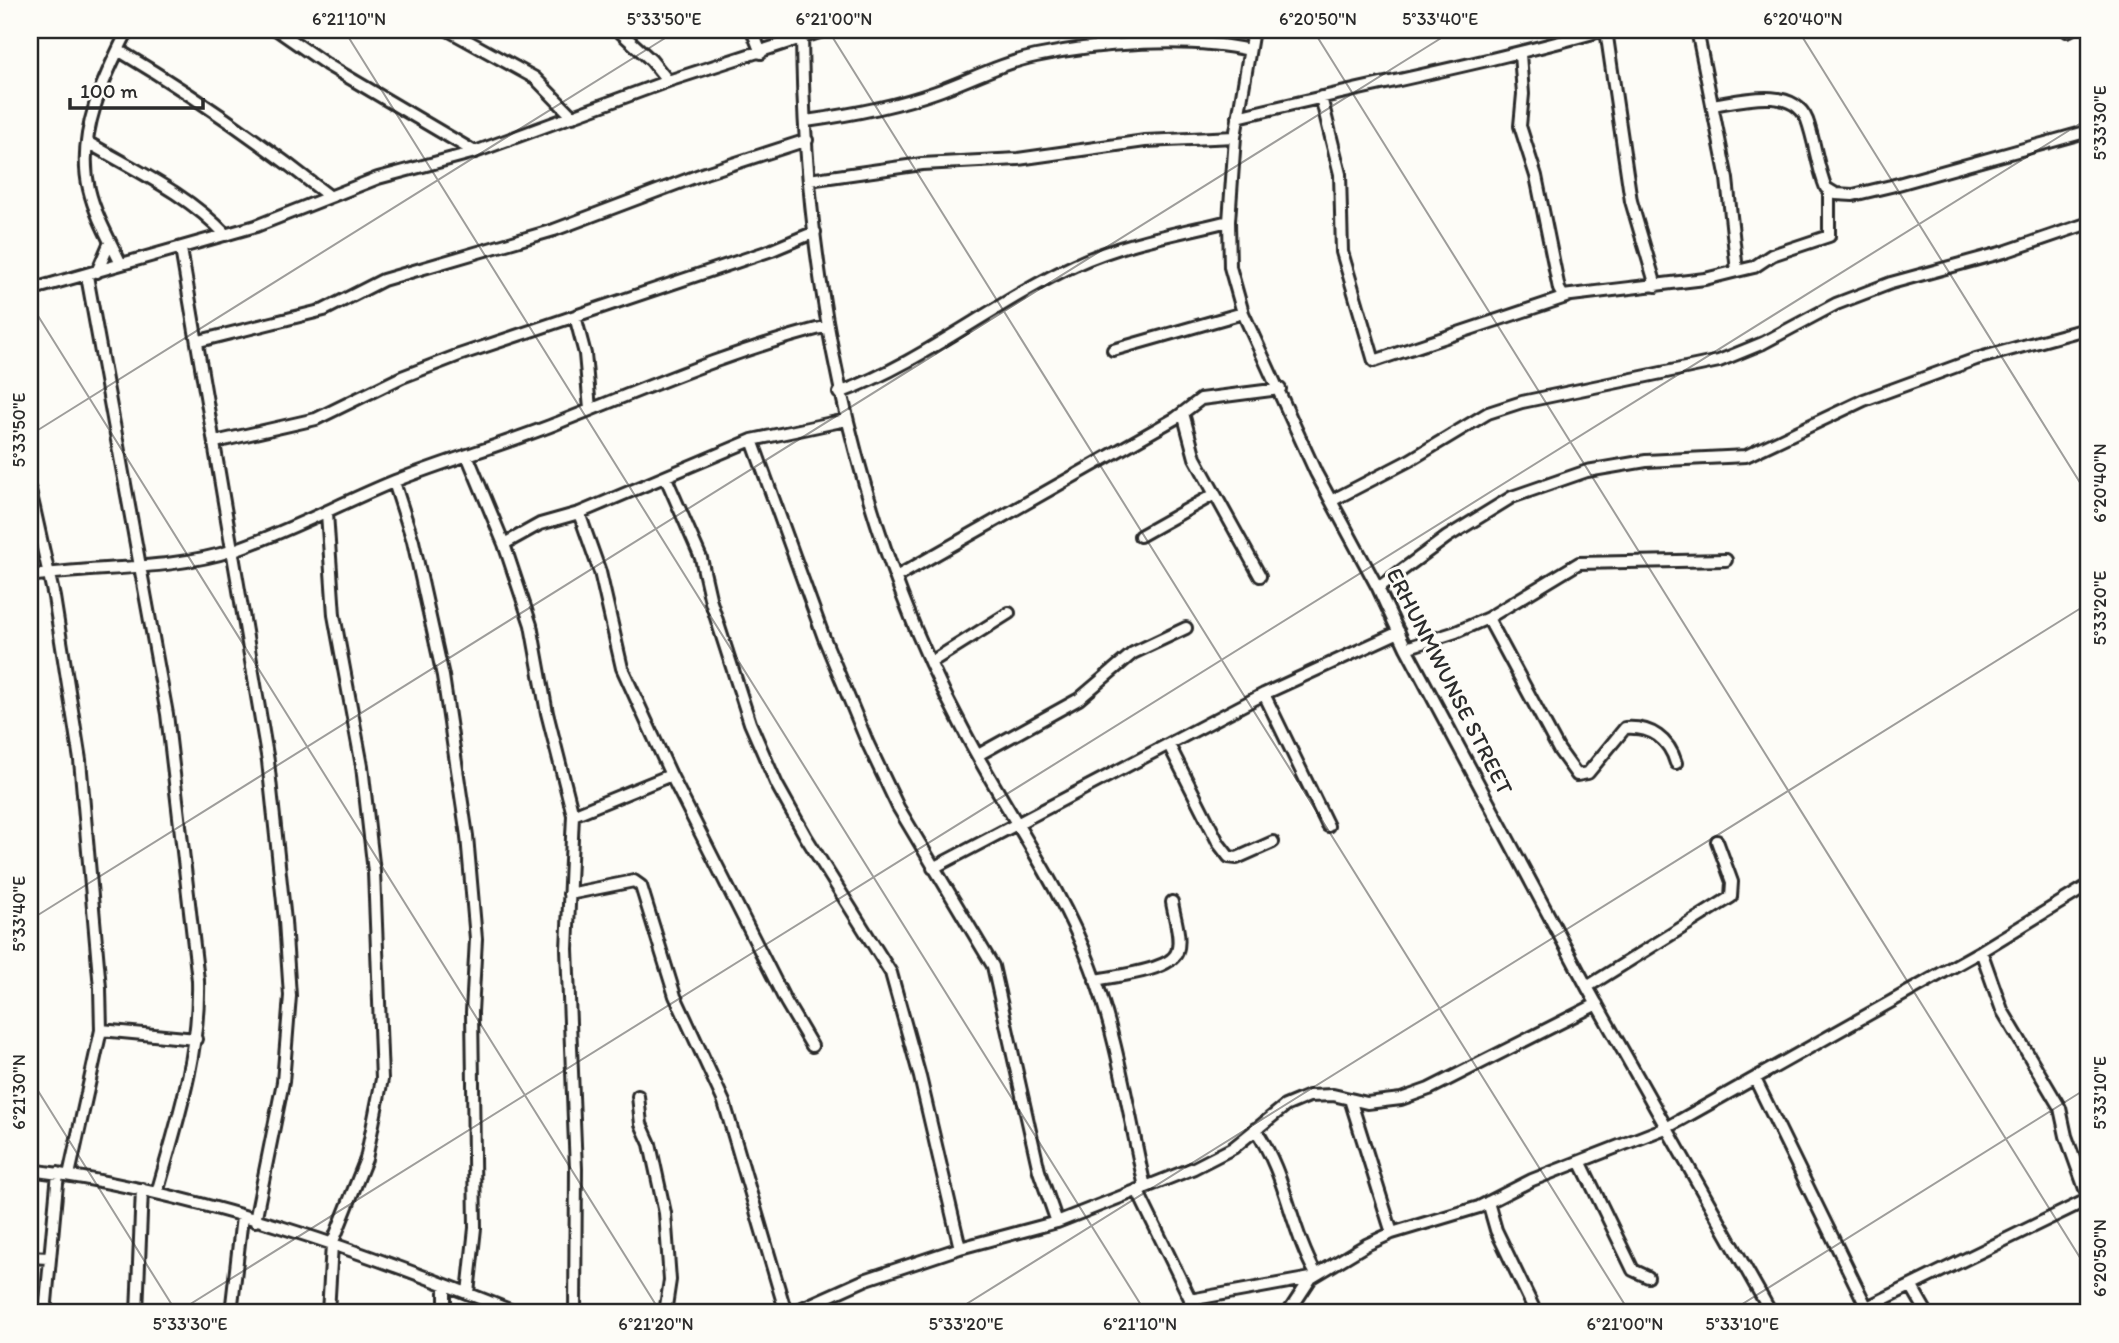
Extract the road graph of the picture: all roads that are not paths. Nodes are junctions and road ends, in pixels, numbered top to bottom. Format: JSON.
{"nodes":[{"id":1,"x":113,"y":30,"type":"edge"},
{"id":2,"x":277,"y":30,"type":"edge"},
{"id":3,"x":448,"y":30,"type":"edge"},
{"id":4,"x":618,"y":30,"type":"edge"},
{"id":5,"x":752,"y":30,"type":"edge"},
{"id":6,"x":826,"y":30,"type":"edge"},
{"id":7,"x":1253,"y":30,"type":"edge"},
{"id":8,"x":1605,"y":30,"type":"edge"},
{"id":9,"x":1697,"y":30,"type":"edge"},
{"id":10,"x":126,"y":33,"type":"edge"},
{"id":11,"x":1577,"y":33,"type":"edge"},
{"id":12,"x":802,"y":34,"type":"edge"},
{"id":13,"x":118,"y":50,"type":"junction"},
{"id":14,"x":1248,"y":50,"type":"junction"},
{"id":15,"x":761,"y":52,"type":"junction"},
{"id":16,"x":1520,"y":54,"type":"junction"},
{"id":17,"x":668,"y":81,"type":"junction"},
{"id":18,"x":1321,"y":97,"type":"junction"},
{"id":19,"x":1712,"y":105,"type":"junction"},
{"id":20,"x":573,"y":117,"type":"junction"},
{"id":21,"x":1238,"y":117,"type":"junction"},
{"id":22,"x":806,"y":121,"type":"junction"},
{"id":23,"x":2089,"y":131,"type":"edge"},
{"id":24,"x":1235,"y":137,"type":"junction"},
{"id":25,"x":807,"y":141,"type":"junction"},
{"id":26,"x":87,"y":142,"type":"junction"},
{"id":27,"x":475,"y":152,"type":"junction"},
{"id":28,"x":809,"y":180,"type":"junction"},
{"id":29,"x":1829,"y":192,"type":"junction"},
{"id":30,"x":329,"y":196,"type":"junction"},
{"id":31,"x":1230,"y":220,"type":"junction"},
{"id":32,"x":2089,"y":223,"type":"edge"},
{"id":33,"x":815,"y":232,"type":"junction"},
{"id":34,"x":226,"y":235,"type":"junction"},
{"id":35,"x":110,"y":242,"type":"junction"},
{"id":36,"x":181,"y":249,"type":"junction"},
{"id":37,"x":121,"y":264,"type":"junction"},
{"id":38,"x":1737,"y":271,"type":"junction"},
{"id":39,"x":92,"y":274,"type":"junction"},
{"id":40,"x":1656,"y":286,"type":"junction"},
{"id":41,"x":30,"y":290,"type":"edge"},
{"id":42,"x":1566,"y":297,"type":"junction"},
{"id":43,"x":1243,"y":313,"type":"junction"},
{"id":44,"x":575,"y":316,"type":"junction"},
{"id":45,"x":828,"y":326,"type":"junction"},
{"id":46,"x":2089,"y":328,"type":"edge"},
{"id":47,"x":199,"y":341,"type":"junction"},
{"id":48,"x":1113,"y":350,"type":"dead end"},
{"id":49,"x":1280,"y":389,"type":"junction"},
{"id":50,"x":839,"y":393,"type":"junction"},
{"id":51,"x":590,"y":409,"type":"junction"},
{"id":52,"x":1183,"y":413,"type":"junction"},
{"id":53,"x":846,"y":420,"type":"junction"},
{"id":54,"x":752,"y":440,"type":"junction"},
{"id":55,"x":215,"y":442,"type":"junction"},
{"id":56,"x":467,"y":455,"type":"junction"},
{"id":57,"x":666,"y":478,"type":"junction"},
{"id":58,"x":394,"y":482,"type":"junction"},
{"id":59,"x":30,"y":489,"type":"edge"},
{"id":60,"x":1213,"y":495,"type":"junction"},
{"id":61,"x":1331,"y":501,"type":"junction"},
{"id":62,"x":327,"y":513,"type":"junction"},
{"id":63,"x":579,"y":513,"type":"junction"},
{"id":64,"x":1140,"y":536,"type":"dead end"},
{"id":65,"x":504,"y":544,"type":"junction"},
{"id":66,"x":232,"y":551,"type":"junction"},
{"id":67,"x":1726,"y":559,"type":"dead end"},
{"id":68,"x":141,"y":566,"type":"junction"},
{"id":69,"x":48,"y":573,"type":"junction"},
{"id":70,"x":30,"y":576,"type":"edge"},
{"id":71,"x":1260,"y":576,"type":"dead end"},
{"id":72,"x":896,"y":577,"type":"junction"},
{"id":73,"x":1378,"y":589,"type":"junction"},
{"id":74,"x":1009,"y":613,"type":"dead end"},
{"id":75,"x":1488,"y":618,"type":"junction"},
{"id":76,"x":1186,"y":628,"type":"dead end"},
{"id":77,"x":1399,"y":632,"type":"junction"},
{"id":78,"x":1406,"y":648,"type":"junction"},
{"id":79,"x":931,"y":662,"type":"junction"},
{"id":80,"x":1264,"y":694,"type":"junction"},
{"id":81,"x":1169,"y":745,"type":"junction"},
{"id":82,"x":978,"y":755,"type":"junction"},
{"id":83,"x":1676,"y":764,"type":"dead end"},
{"id":84,"x":671,"y":775,"type":"junction"},
{"id":85,"x":573,"y":815,"type":"junction"},
{"id":86,"x":1019,"y":823,"type":"junction"},
{"id":87,"x":1328,"y":826,"type":"dead end"},
{"id":88,"x":1717,"y":841,"type":"dead end"},
{"id":89,"x":1273,"y":842,"type":"dead end"},
{"id":90,"x":933,"y":868,"type":"junction"},
{"id":91,"x":2089,"y":885,"type":"edge"},
{"id":92,"x":569,"y":894,"type":"junction"},
{"id":93,"x":1172,"y":902,"type":"dead end"},
{"id":94,"x":1981,"y":951,"type":"junction"},
{"id":95,"x":1095,"y":980,"type":"junction"},
{"id":96,"x":1587,"y":987,"type":"junction"},
{"id":97,"x":1597,"y":1004,"type":"junction"},
{"id":98,"x":101,"y":1031,"type":"junction"},
{"id":99,"x":196,"y":1039,"type":"junction"},
{"id":100,"x":812,"y":1046,"type":"dead end"},
{"id":101,"x":1755,"y":1079,"type":"junction"},
{"id":102,"x":638,"y":1097,"type":"dead end"},
{"id":103,"x":1350,"y":1099,"type":"junction"},
{"id":104,"x":1668,"y":1127,"type":"junction"},
{"id":105,"x":1255,"y":1129,"type":"junction"},
{"id":106,"x":1581,"y":1163,"type":"junction"},
{"id":107,"x":30,"y":1170,"type":"edge"},
{"id":108,"x":64,"y":1174,"type":"junction"},
{"id":109,"x":142,"y":1189,"type":"junction"},
{"id":110,"x":1141,"y":1189,"type":"junction"},
{"id":111,"x":157,"y":1193,"type":"junction"},
{"id":112,"x":2089,"y":1200,"type":"edge"},
{"id":113,"x":1488,"y":1202,"type":"junction"},
{"id":114,"x":242,"y":1217,"type":"junction"},
{"id":115,"x":255,"y":1222,"type":"junction"},
{"id":116,"x":1057,"y":1222,"type":"junction"},
{"id":117,"x":1392,"y":1233,"type":"junction"},
{"id":118,"x":332,"y":1244,"type":"junction"},
{"id":119,"x":960,"y":1248,"type":"junction"},
{"id":120,"x":30,"y":1257,"type":"edge"},
{"id":121,"x":48,"y":1258,"type":"junction"},
{"id":122,"x":1313,"y":1276,"type":"junction"},
{"id":123,"x":1648,"y":1278,"type":"dead end"},
{"id":124,"x":445,"y":1285,"type":"junction"},
{"id":125,"x":1912,"y":1287,"type":"junction"},
{"id":126,"x":468,"y":1293,"type":"junction"},
{"id":127,"x":1190,"y":1300,"type":"junction"},
{"id":128,"x":1867,"y":1308,"type":"junction"},
{"id":129,"x":46,"y":1313,"type":"edge"},
{"id":130,"x":137,"y":1313,"type":"edge"},
{"id":131,"x":231,"y":1313,"type":"edge"},
{"id":132,"x":328,"y":1313,"type":"edge"},
{"id":133,"x":445,"y":1313,"type":"edge"},
{"id":134,"x":517,"y":1313,"type":"edge"},
{"id":135,"x":575,"y":1313,"type":"edge"},
{"id":136,"x":665,"y":1313,"type":"edge"},
{"id":137,"x":788,"y":1313,"type":"edge"},
{"id":138,"x":1197,"y":1313,"type":"edge"},
{"id":139,"x":1288,"y":1313,"type":"edge"},
{"id":140,"x":1536,"y":1313,"type":"edge"},
{"id":141,"x":1771,"y":1313,"type":"edge"},
{"id":142,"x":1855,"y":1313,"type":"edge"},
{"id":143,"x":1927,"y":1313,"type":"edge"}],
"edges":[{"from":1,"to":10,"type":"street"},
{"from":2,"to":27,"type":"street"},
{"from":3,"to":20,"type":"street"},
{"from":4,"to":17,"type":"street"},
{"from":5,"to":15,"type":"street"},
{"from":6,"to":12,"type":"street"},
{"from":7,"to":14,"type":"street","name":"ERHUNMWUNSE STREET"},
{"from":8,"to":11,"type":"street"},
{"from":8,"to":40,"type":"street"},
{"from":9,"to":19,"type":"street"},
{"from":10,"to":13,"type":"street"},
{"from":11,"to":16,"type":"street"},
{"from":12,"to":15,"type":"street"},
{"from":12,"to":22,"type":"street"},
{"from":13,"to":26,"type":"street"},
{"from":13,"to":30,"type":"street"},
{"from":14,"to":21,"type":"street","name":"ERHUNMWUNSE STREET"},
{"from":14,"to":22,"type":"street"},
{"from":15,"to":17,"type":"street"},
{"from":16,"to":18,"type":"street"},
{"from":16,"to":42,"type":"street"},
{"from":17,"to":20,"type":"street"},
{"from":18,"to":21,"type":"street"},
{"from":18,"to":42,"type":"street"},
{"from":19,"to":29,"type":"street"},
{"from":19,"to":38,"type":"street"},
{"from":20,"to":27,"type":"street"},
{"from":21,"to":24,"type":"street","name":"ERHUNMWUNSE STREET"},
{"from":22,"to":25,"type":"street"},
{"from":23,"to":29,"type":"street"},
{"from":24,"to":28,"type":"street"},
{"from":24,"to":31,"type":"street","name":"ERHUNMWUNSE STREET"},
{"from":25,"to":28,"type":"street"},
{"from":25,"to":47,"type":"street"},
{"from":26,"to":34,"type":"street"},
{"from":26,"to":35,"type":"street"},
{"from":27,"to":30,"type":"street"},
{"from":28,"to":33,"type":"street"},
{"from":29,"to":38,"type":"street"},
{"from":30,"to":34,"type":"street"},
{"from":31,"to":43,"type":"street","name":"ERHUNMWUNSE STREET"},
{"from":31,"to":50,"type":"street"},
{"from":32,"to":61,"type":"street"},
{"from":33,"to":44,"type":"street"},
{"from":33,"to":45,"type":"street"},
{"from":34,"to":36,"type":"street"},
{"from":35,"to":37,"type":"street"},
{"from":35,"to":39,"type":"street"},
{"from":36,"to":37,"type":"street"},
{"from":36,"to":47,"type":"street"},
{"from":37,"to":39,"type":"street"},
{"from":38,"to":40,"type":"street"},
{"from":39,"to":41,"type":"street"},
{"from":39,"to":68,"type":"street"},
{"from":40,"to":42,"type":"street"},
{"from":43,"to":48,"type":"street"},
{"from":43,"to":49,"type":"street","name":"ERHUNMWUNSE STREET"},
{"from":44,"to":51,"type":"street"},
{"from":44,"to":55,"type":"street"},
{"from":45,"to":50,"type":"street"},
{"from":45,"to":51,"type":"street"},
{"from":46,"to":73,"type":"street"},
{"from":47,"to":55,"type":"street"},
{"from":49,"to":52,"type":"street"},
{"from":49,"to":61,"type":"street","name":"ERHUNMWUNSE STREET"},
{"from":50,"to":53,"type":"street"},
{"from":51,"to":56,"type":"street"},
{"from":52,"to":60,"type":"street"},
{"from":52,"to":72,"type":"street"},
{"from":53,"to":54,"type":"street"},
{"from":53,"to":72,"type":"street"},
{"from":54,"to":57,"type":"street"},
{"from":54,"to":90,"type":"street"},
{"from":55,"to":66,"type":"street"},
{"from":56,"to":58,"type":"street"},
{"from":56,"to":65,"type":"street"},
{"from":57,"to":63,"type":"street"},
{"from":57,"to":119,"type":"street"},
{"from":58,"to":62,"type":"street"},
{"from":58,"to":126,"type":"street"},
{"from":59,"to":69,"type":"street"},
{"from":60,"to":64,"type":"street"},
{"from":60,"to":71,"type":"street"},
{"from":61,"to":73,"type":"street","name":"ERHUNMWUNSE STREET"},
{"from":62,"to":66,"type":"street"},
{"from":62,"to":118,"type":"street"},
{"from":63,"to":65,"type":"street"},
{"from":63,"to":84,"type":"street"},
{"from":65,"to":85,"type":"street"},
{"from":66,"to":68,"type":"street"},
{"from":66,"to":115,"type":"street"},
{"from":67,"to":75,"type":"street"},
{"from":68,"to":69,"type":"street"},
{"from":68,"to":99,"type":"street"},
{"from":69,"to":70,"type":"street"},
{"from":69,"to":98,"type":"street"},
{"from":72,"to":79,"type":"street"},
{"from":73,"to":77,"type":"street","name":"ERHUNMWUNSE STREET"},
{"from":74,"to":79,"type":"street"},
{"from":75,"to":78,"type":"street"},
{"from":75,"to":83,"type":"street"},
{"from":76,"to":82,"type":"street"},
{"from":77,"to":78,"type":"street","name":"ERHUNMWUNSE STREET"},
{"from":77,"to":80,"type":"street"},
{"from":78,"to":96,"type":"street","name":"ERHUNMWUNSE STREET"},
{"from":79,"to":82,"type":"street"},
{"from":80,"to":81,"type":"street"},
{"from":80,"to":87,"type":"street"},
{"from":81,"to":86,"type":"street"},
{"from":81,"to":89,"type":"street"},
{"from":82,"to":86,"type":"street"},
{"from":84,"to":85,"type":"street"},
{"from":84,"to":100,"type":"street"},
{"from":85,"to":92,"type":"street"},
{"from":86,"to":90,"type":"street"},
{"from":86,"to":95,"type":"street"},
{"from":88,"to":96,"type":"street"},
{"from":90,"to":116,"type":"street"},
{"from":91,"to":94,"type":"street"},
{"from":92,"to":135,"type":"street"},
{"from":92,"to":137,"type":"street"},
{"from":93,"to":95,"type":"street"},
{"from":94,"to":101,"type":"street"},
{"from":94,"to":112,"type":"street"},
{"from":95,"to":110,"type":"street"},
{"from":96,"to":97,"type":"street","name":"ERHUNMWUNSE STREET"},
{"from":97,"to":103,"type":"street"},
{"from":97,"to":104,"type":"street","name":"ERHUNMWUNSE STREET"},
{"from":98,"to":99,"type":"street"},
{"from":98,"to":108,"type":"street"},
{"from":99,"to":111,"type":"street"},
{"from":101,"to":104,"type":"street"},
{"from":101,"to":128,"type":"street"},
{"from":102,"to":136,"type":"street"},
{"from":103,"to":105,"type":"street"},
{"from":103,"to":117,"type":"street"},
{"from":104,"to":106,"type":"street"},
{"from":104,"to":141,"type":"street","name":"ERHUNMWUNSE STREET"},
{"from":105,"to":110,"type":"street"},
{"from":105,"to":122,"type":"street"},
{"from":106,"to":113,"type":"street"},
{"from":106,"to":123,"type":"street"},
{"from":107,"to":108,"type":"street"},
{"from":108,"to":109,"type":"street"},
{"from":108,"to":121,"type":"street"},
{"from":109,"to":111,"type":"street"},
{"from":109,"to":130,"type":"street"},
{"from":110,"to":116,"type":"street"},
{"from":110,"to":127,"type":"street"},
{"from":111,"to":114,"type":"street"},
{"from":112,"to":125,"type":"street"},
{"from":113,"to":117,"type":"street"},
{"from":113,"to":140,"type":"street"},
{"from":114,"to":115,"type":"street"},
{"from":114,"to":131,"type":"street"},
{"from":115,"to":118,"type":"street"},
{"from":116,"to":119,"type":"street"},
{"from":117,"to":122,"type":"street"},
{"from":118,"to":124,"type":"street"},
{"from":118,"to":132,"type":"street"},
{"from":119,"to":137,"type":"street"},
{"from":120,"to":121,"type":"street"},
{"from":121,"to":129,"type":"street"},
{"from":122,"to":127,"type":"street"},
{"from":122,"to":139,"type":"street"},
{"from":124,"to":126,"type":"street"},
{"from":124,"to":133,"type":"street"},
{"from":125,"to":128,"type":"street"},
{"from":125,"to":143,"type":"street"},
{"from":126,"to":134,"type":"street"},
{"from":127,"to":138,"type":"street"},
{"from":128,"to":142,"type":"street"}]}
